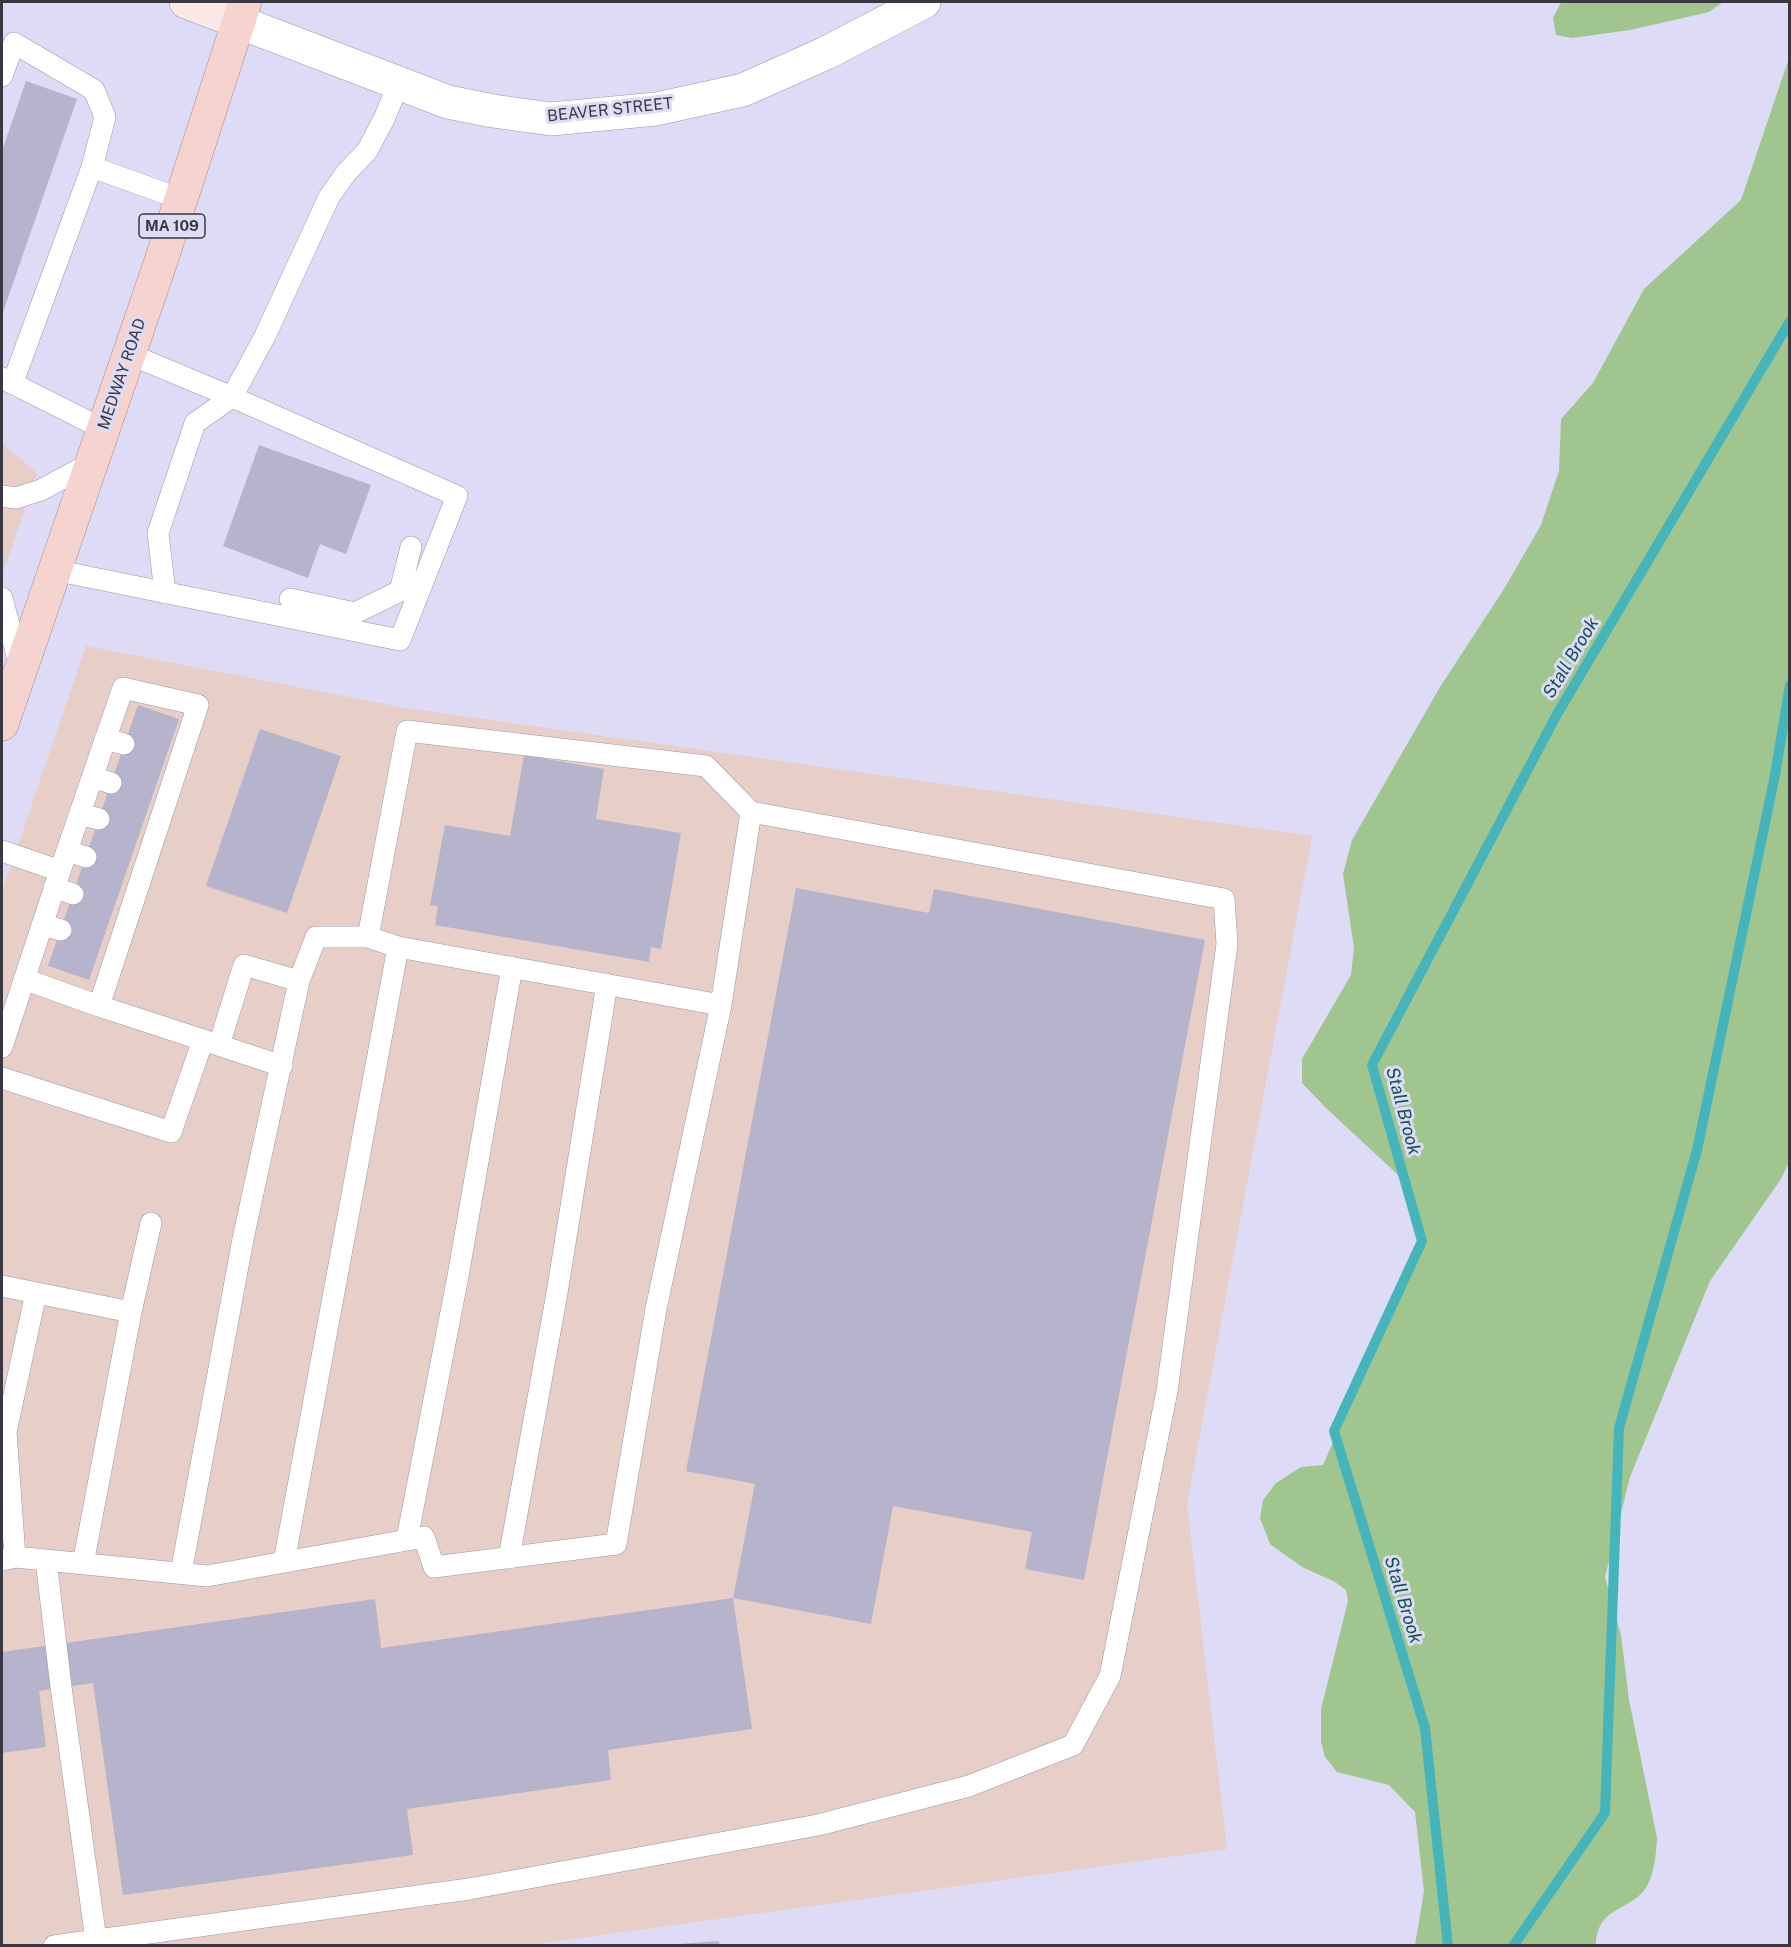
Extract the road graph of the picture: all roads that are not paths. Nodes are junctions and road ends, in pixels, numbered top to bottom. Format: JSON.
{"nodes":[{"id":1,"x":186,"y":2,"type":"edge"},
{"id":2,"x":924,"y":2,"type":"edge"},
{"id":3,"x":244,"y":8,"type":"edge"},
{"id":4,"x":8,"y":38,"type":"edge"},
{"id":5,"x":2,"y":76,"type":"edge"},
{"id":6,"x":399,"y":83,"type":"junction"},
{"id":7,"x":92,"y":167,"type":"junction"},
{"id":8,"x":181,"y":199,"type":"junction"},
{"id":9,"x":129,"y":354,"type":"junction"},
{"id":10,"x":7,"y":380,"type":"edge"},
{"id":11,"x":232,"y":397,"type":"junction"},
{"id":12,"x":103,"y":429,"type":"junction"},
{"id":13,"x":91,"y":463,"type":"junction"},
{"id":14,"x":2,"y":496,"type":"edge"},
{"id":15,"x":411,"y":547,"type":"dead end"},
{"id":16,"x":54,"y":570,"type":"junction"},
{"id":17,"x":165,"y":593,"type":"junction"},
{"id":18,"x":2,"y":598,"type":"edge"},
{"id":19,"x":291,"y":599,"type":"dead end"},
{"id":20,"x":20,"y":669,"type":"junction"},
{"id":21,"x":2,"y":724,"type":"edge"},
{"id":22,"x":751,"y":812,"type":"junction"},
{"id":23,"x":2,"y":851,"type":"edge"},
{"id":24,"x":62,"y":884,"type":"junction"},
{"id":25,"x":368,"y":937,"type":"junction"},
{"id":26,"x":398,"y":947,"type":"junction"},
{"id":27,"x":512,"y":967,"type":"junction"},
{"id":28,"x":24,"y":979,"type":"junction"},
{"id":29,"x":299,"y":981,"type":"junction"},
{"id":30,"x":607,"y":984,"type":"junction"},
{"id":31,"x":721,"y":1005,"type":"junction"},
{"id":32,"x":99,"y":1006,"type":"junction"},
{"id":33,"x":211,"y":1042,"type":"junction"},
{"id":34,"x":2,"y":1047,"type":"edge"},
{"id":35,"x":282,"y":1066,"type":"junction"},
{"id":36,"x":2,"y":1078,"type":"edge"},
{"id":37,"x":151,"y":1223,"type":"dead end"},
{"id":38,"x":2,"y":1286,"type":"edge"},
{"id":39,"x":36,"y":1293,"type":"junction"},
{"id":40,"x":131,"y":1312,"type":"junction"},
{"id":41,"x":407,"y":1539,"type":"junction"},
{"id":42,"x":509,"y":1558,"type":"junction"},
{"id":43,"x":8,"y":1559,"type":"edge"},
{"id":44,"x":46,"y":1560,"type":"junction"},
{"id":45,"x":284,"y":1562,"type":"junction"},
{"id":46,"x":83,"y":1564,"type":"junction"},
{"id":47,"x":181,"y":1573,"type":"junction"},
{"id":48,"x":96,"y":1940,"type":"junction"},
{"id":49,"x":54,"y":1946,"type":"edge"}],
"edges":[{"from":1,"to":3,"type":"main road","name":"BEAVER STREET"},
{"from":2,"to":6,"type":"street","name":"BEAVER STREET"},
{"from":3,"to":6,"type":"street","name":"BEAVER STREET"},
{"from":3,"to":8,"type":"main road","name":"MEDWAY ROAD","number":"MA 109"},
{"from":4,"to":5,"type":"lane"},
{"from":4,"to":7,"type":"lane"},
{"from":6,"to":11,"type":"lane"},
{"from":7,"to":8,"type":"lane"},
{"from":7,"to":10,"type":"lane"},
{"from":8,"to":9,"type":"main road","name":"MEDWAY ROAD","number":"MA 109"},
{"from":9,"to":11,"type":"lane"},
{"from":9,"to":12,"type":"main road","name":"MEDWAY ROAD","number":"MA 109"},
{"from":10,"to":12,"type":"lane"},
{"from":11,"to":17,"type":"lane"},
{"from":11,"to":17,"type":"lane"},
{"from":12,"to":13,"type":"main road","name":"MEDWAY ROAD","number":"MA 109"},
{"from":13,"to":14,"type":"lane"},
{"from":13,"to":16,"type":"main road","name":"MEDWAY ROAD","number":"MA 109"},
{"from":15,"to":19,"type":"lane"},
{"from":16,"to":17,"type":"lane"},
{"from":16,"to":20,"type":"main road","name":"MEDWAY ROAD","number":"MA 109"},
{"from":18,"to":20,"type":"lane"},
{"from":20,"to":21,"type":"main road","name":"MEDWAY ROAD","number":"MA 109"},
{"from":22,"to":25,"type":"lane"},
{"from":22,"to":31,"type":"lane"},
{"from":22,"to":48,"type":"lane"},
{"from":23,"to":24,"type":"lane"},
{"from":24,"to":28,"type":"lane"},
{"from":24,"to":32,"type":"lane"},
{"from":25,"to":26,"type":"lane"},
{"from":25,"to":29,"type":"lane"},
{"from":26,"to":27,"type":"lane"},
{"from":26,"to":45,"type":"lane"},
{"from":27,"to":30,"type":"lane"},
{"from":27,"to":41,"type":"lane"},
{"from":28,"to":32,"type":"lane"},
{"from":28,"to":34,"type":"lane"},
{"from":29,"to":33,"type":"lane"},
{"from":29,"to":35,"type":"lane"},
{"from":30,"to":31,"type":"lane"},
{"from":30,"to":42,"type":"lane"},
{"from":31,"to":42,"type":"lane"},
{"from":32,"to":33,"type":"lane"},
{"from":33,"to":35,"type":"lane"},
{"from":33,"to":36,"type":"lane"},
{"from":35,"to":47,"type":"lane"},
{"from":37,"to":40,"type":"lane"},
{"from":38,"to":39,"type":"lane"},
{"from":39,"to":40,"type":"lane"},
{"from":39,"to":43,"type":"lane"},
{"from":40,"to":46,"type":"lane"},
{"from":41,"to":42,"type":"lane"},
{"from":41,"to":45,"type":"lane"},
{"from":43,"to":44,"type":"lane"},
{"from":44,"to":46,"type":"lane"},
{"from":44,"to":48,"type":"lane"},
{"from":45,"to":47,"type":"lane"},
{"from":46,"to":47,"type":"lane"},
{"from":48,"to":49,"type":"lane"}]}
